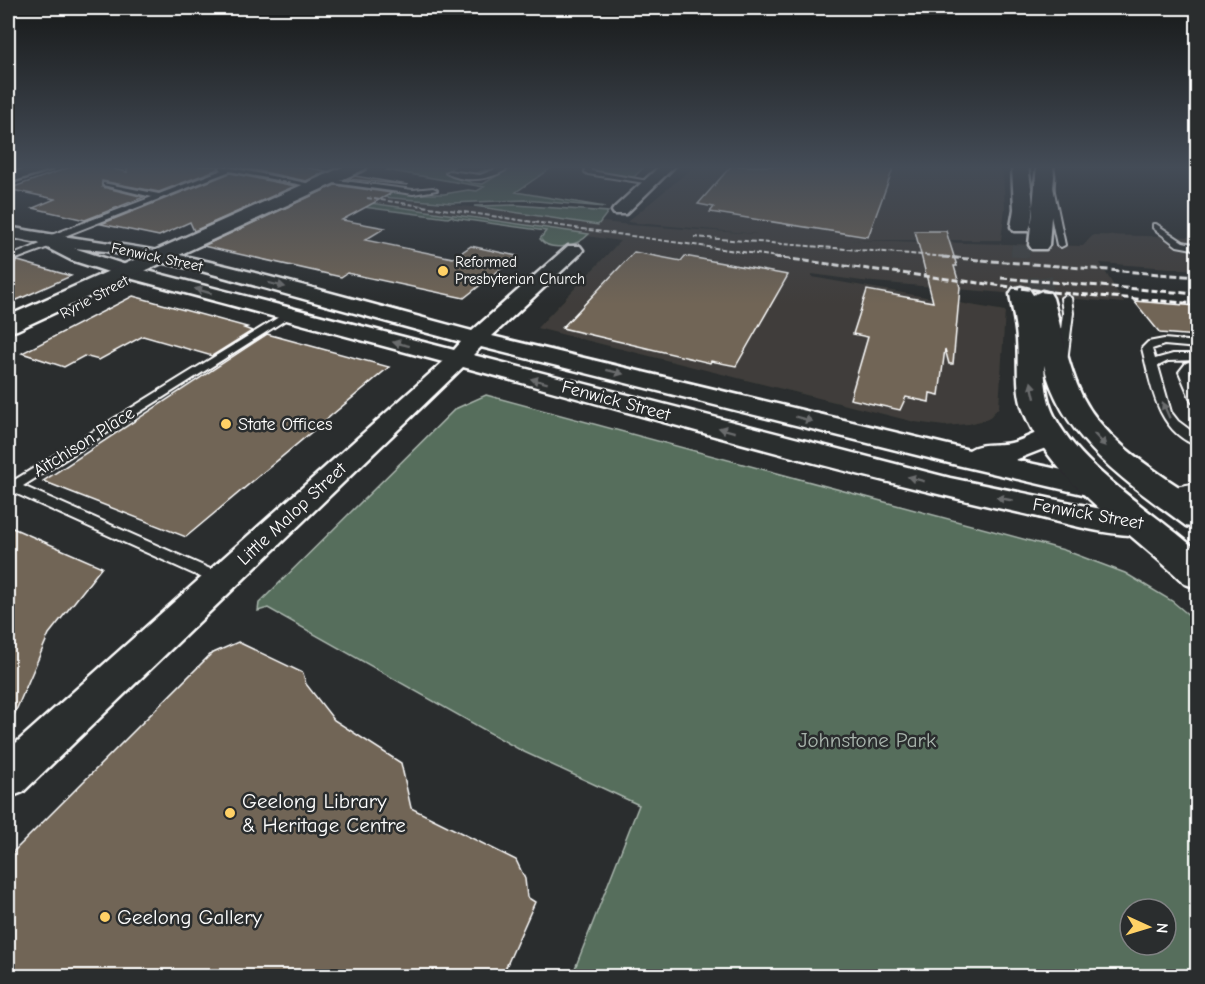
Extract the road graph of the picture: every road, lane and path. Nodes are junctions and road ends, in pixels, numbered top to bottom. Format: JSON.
{"nodes":[{"id":1,"x":119,"y":212,"type":"edge"},
{"id":2,"x":260,"y":212,"type":"edge"},
{"id":3,"x":1025,"y":212,"type":"edge"},
{"id":4,"x":1039,"y":212,"type":"edge"},
{"id":5,"x":1053,"y":212,"type":"edge"},
{"id":6,"x":1156,"y":226,"type":"dead end"},
{"id":7,"x":8,"y":232,"type":"edge"},
{"id":8,"x":48,"y":240,"type":"junction"},
{"id":9,"x":1060,"y":245,"type":"dead end"},
{"id":10,"x":1197,"y":248,"type":"edge"},
{"id":11,"x":574,"y":250,"type":"dead end"},
{"id":12,"x":167,"y":254,"type":"junction"},
{"id":13,"x":8,"y":261,"type":"edge"},
{"id":14,"x":1032,"y":262,"type":"junction"},
{"id":15,"x":131,"y":272,"type":"junction"},
{"id":16,"x":320,"y":296,"type":"junction"},
{"id":17,"x":1066,"y":298,"type":"dead end"},
{"id":18,"x":287,"y":315,"type":"junction"},
{"id":19,"x":8,"y":325,"type":"edge"},
{"id":20,"x":8,"y":341,"type":"edge"},
{"id":21,"x":1030,"y":341,"type":"junction"},
{"id":22,"x":1197,"y":345,"type":"edge"},
{"id":23,"x":467,"y":349,"type":"junction"},
{"id":24,"x":1197,"y":357,"type":"edge"},
{"id":25,"x":1197,"y":363,"type":"edge"},
{"id":26,"x":1151,"y":366,"type":"junction"},
{"id":27,"x":1060,"y":372,"type":"junction"},
{"id":28,"x":1197,"y":376,"type":"edge"},
{"id":29,"x":1185,"y":378,"type":"junction"},
{"id":30,"x":1196,"y":395,"type":"edge"},
{"id":31,"x":1052,"y":436,"type":"junction"},
{"id":32,"x":1197,"y":442,"type":"edge"},
{"id":33,"x":933,"y":450,"type":"junction"},
{"id":34,"x":1101,"y":488,"type":"junction"},
{"id":35,"x":1197,"y":488,"type":"edge"},
{"id":36,"x":1164,"y":493,"type":"junction"},
{"id":37,"x":1197,"y":517,"type":"edge"},
{"id":38,"x":1197,"y":524,"type":"edge"},
{"id":39,"x":1144,"y":525,"type":"junction"},
{"id":40,"x":1197,"y":574,"type":"edge"},
{"id":41,"x":221,"y":580,"type":"junction"},
{"id":42,"x":8,"y":777,"type":"edge"}],
"edges":[{"from":1,"to":8,"type":"lane"},
{"from":2,"to":12,"type":"street","name":"Ryrie Street"},
{"from":3,"to":14,"type":"street"},
{"from":4,"to":14,"type":"street"},
{"from":5,"to":9,"type":"lane"},
{"from":6,"to":10,"type":"lane"},
{"from":7,"to":8,"type":"street","name":"Fenwick Street"},
{"from":8,"to":12,"type":"street","name":"Fenwick Street"},
{"from":8,"to":13,"type":"lane"},
{"from":8,"to":15,"type":"street","name":"Fenwick Street"},
{"from":11,"to":23,"type":"street","name":"Little Malop Street"},
{"from":12,"to":15,"type":"street","name":"Ryrie Street"},
{"from":12,"to":16,"type":"street","name":"Fenwick Street","one_way":true},
{"from":14,"to":21,"type":"street"},
{"from":18,"to":15,"type":"street","name":"Fenwick Street","one_way":true},
{"from":15,"to":19,"type":"street","name":"Ryrie Street"},
{"from":15,"to":20,"type":"street","name":"Ryrie Street"},
{"from":16,"to":18,"type":"street","name":"Aitchison Place"},
{"from":16,"to":23,"type":"street","name":"Fenwick Street"},
{"from":17,"to":27,"type":"lane"},
{"from":23,"to":18,"type":"street","name":"Fenwick Street","one_way":true},
{"from":18,"to":41,"type":"lane","name":"Aitchison Place"},
{"from":21,"to":27,"type":"street"},
{"from":31,"to":21,"type":"street","one_way":true},
{"from":22,"to":26,"type":"lane"},
{"from":23,"to":33,"type":"street","name":"Fenwick Street","one_way":true},
{"from":39,"to":23,"type":"street","name":"Fenwick Street","one_way":true},
{"from":23,"to":41,"type":"street","name":"Little Malop Street"},
{"from":24,"to":26,"type":"lane"},
{"from":25,"to":29,"type":"lane"},
{"from":32,"to":26,"type":"lane","one_way":true},
{"from":27,"to":36,"type":"street","one_way":true},
{"from":28,"to":29,"type":"lane"},
{"from":29,"to":30,"type":"lane"},
{"from":31,"to":33,"type":"street","name":"Fenwick Street"},
{"from":31,"to":34,"type":"street"},
{"from":33,"to":34,"type":"street","name":"Fenwick Street"},
{"from":34,"to":36,"type":"street","name":"Fenwick Street"},
{"from":34,"to":39,"type":"street"},
{"from":35,"to":36,"type":"lane"},
{"from":36,"to":37,"type":"street"},
{"from":38,"to":39,"type":"street","name":"Fenwick Street"},
{"from":39,"to":40,"type":"street"},
{"from":41,"to":42,"type":"street","name":"Little Malop Street"}]}
